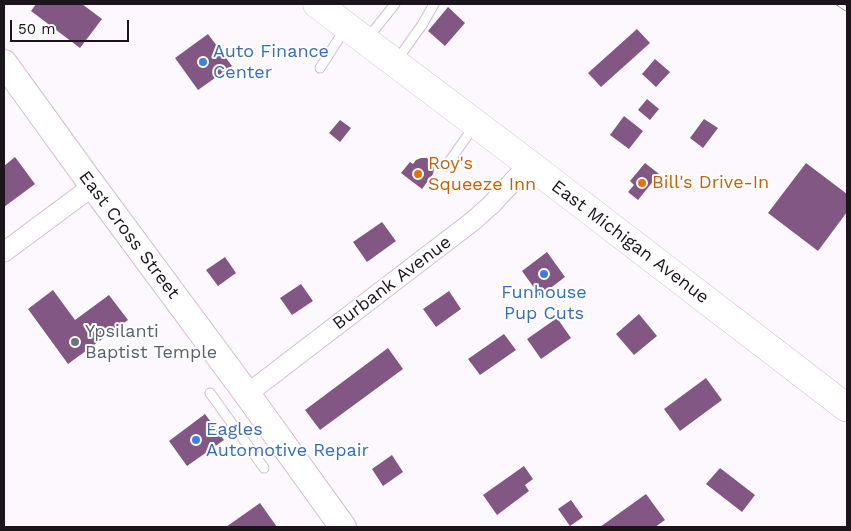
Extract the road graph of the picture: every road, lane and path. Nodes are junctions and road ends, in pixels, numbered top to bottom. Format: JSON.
{"nodes":[{"id":1,"x":316,"y":4,"type":"edge"},
{"id":2,"x":395,"y":4,"type":"edge"},
{"id":3,"x":434,"y":4,"type":"edge"},
{"id":4,"x":356,"y":34,"type":"junction"},
{"id":5,"x":4,"y":63,"type":"edge"},
{"id":6,"x":395,"y":63,"type":"junction"},
{"id":7,"x":320,"y":68,"type":"dead end"},
{"id":8,"x":476,"y":124,"type":"junction"},
{"id":9,"x":529,"y":164,"type":"junction"},
{"id":10,"x":446,"y":166,"type":"dead end"},
{"id":11,"x":93,"y":186,"type":"junction"},
{"id":12,"x":4,"y":252,"type":"edge"},
{"id":13,"x":210,"y":393,"type":"dead end"},
{"id":14,"x":247,"y":394,"type":"junction"},
{"id":15,"x":847,"y":408,"type":"edge"},
{"id":16,"x":264,"y":468,"type":"dead end"},
{"id":17,"x":343,"y":527,"type":"edge"}],
"edges":[{"from":1,"to":4,"type":"main road","name":"East Michigan Avenue"},
{"from":2,"to":4,"type":"lane"},
{"from":3,"to":6,"type":"lane"},
{"from":4,"to":6,"type":"main road","name":"East Michigan Avenue"},
{"from":4,"to":7,"type":"lane"},
{"from":5,"to":11,"type":"street","name":"East Cross Street"},
{"from":6,"to":8,"type":"main road","name":"East Michigan Avenue"},
{"from":8,"to":9,"type":"main road","name":"East Michigan Avenue"},
{"from":8,"to":10,"type":"lane"},
{"from":9,"to":14,"type":"street","name":"Burbank Avenue"},
{"from":9,"to":15,"type":"main road","name":"East Michigan Avenue"},
{"from":11,"to":12,"type":"street"},
{"from":11,"to":14,"type":"street","name":"East Cross Street"},
{"from":13,"to":16,"type":"lane"},
{"from":14,"to":17,"type":"street","name":"East Cross Street"}]}
